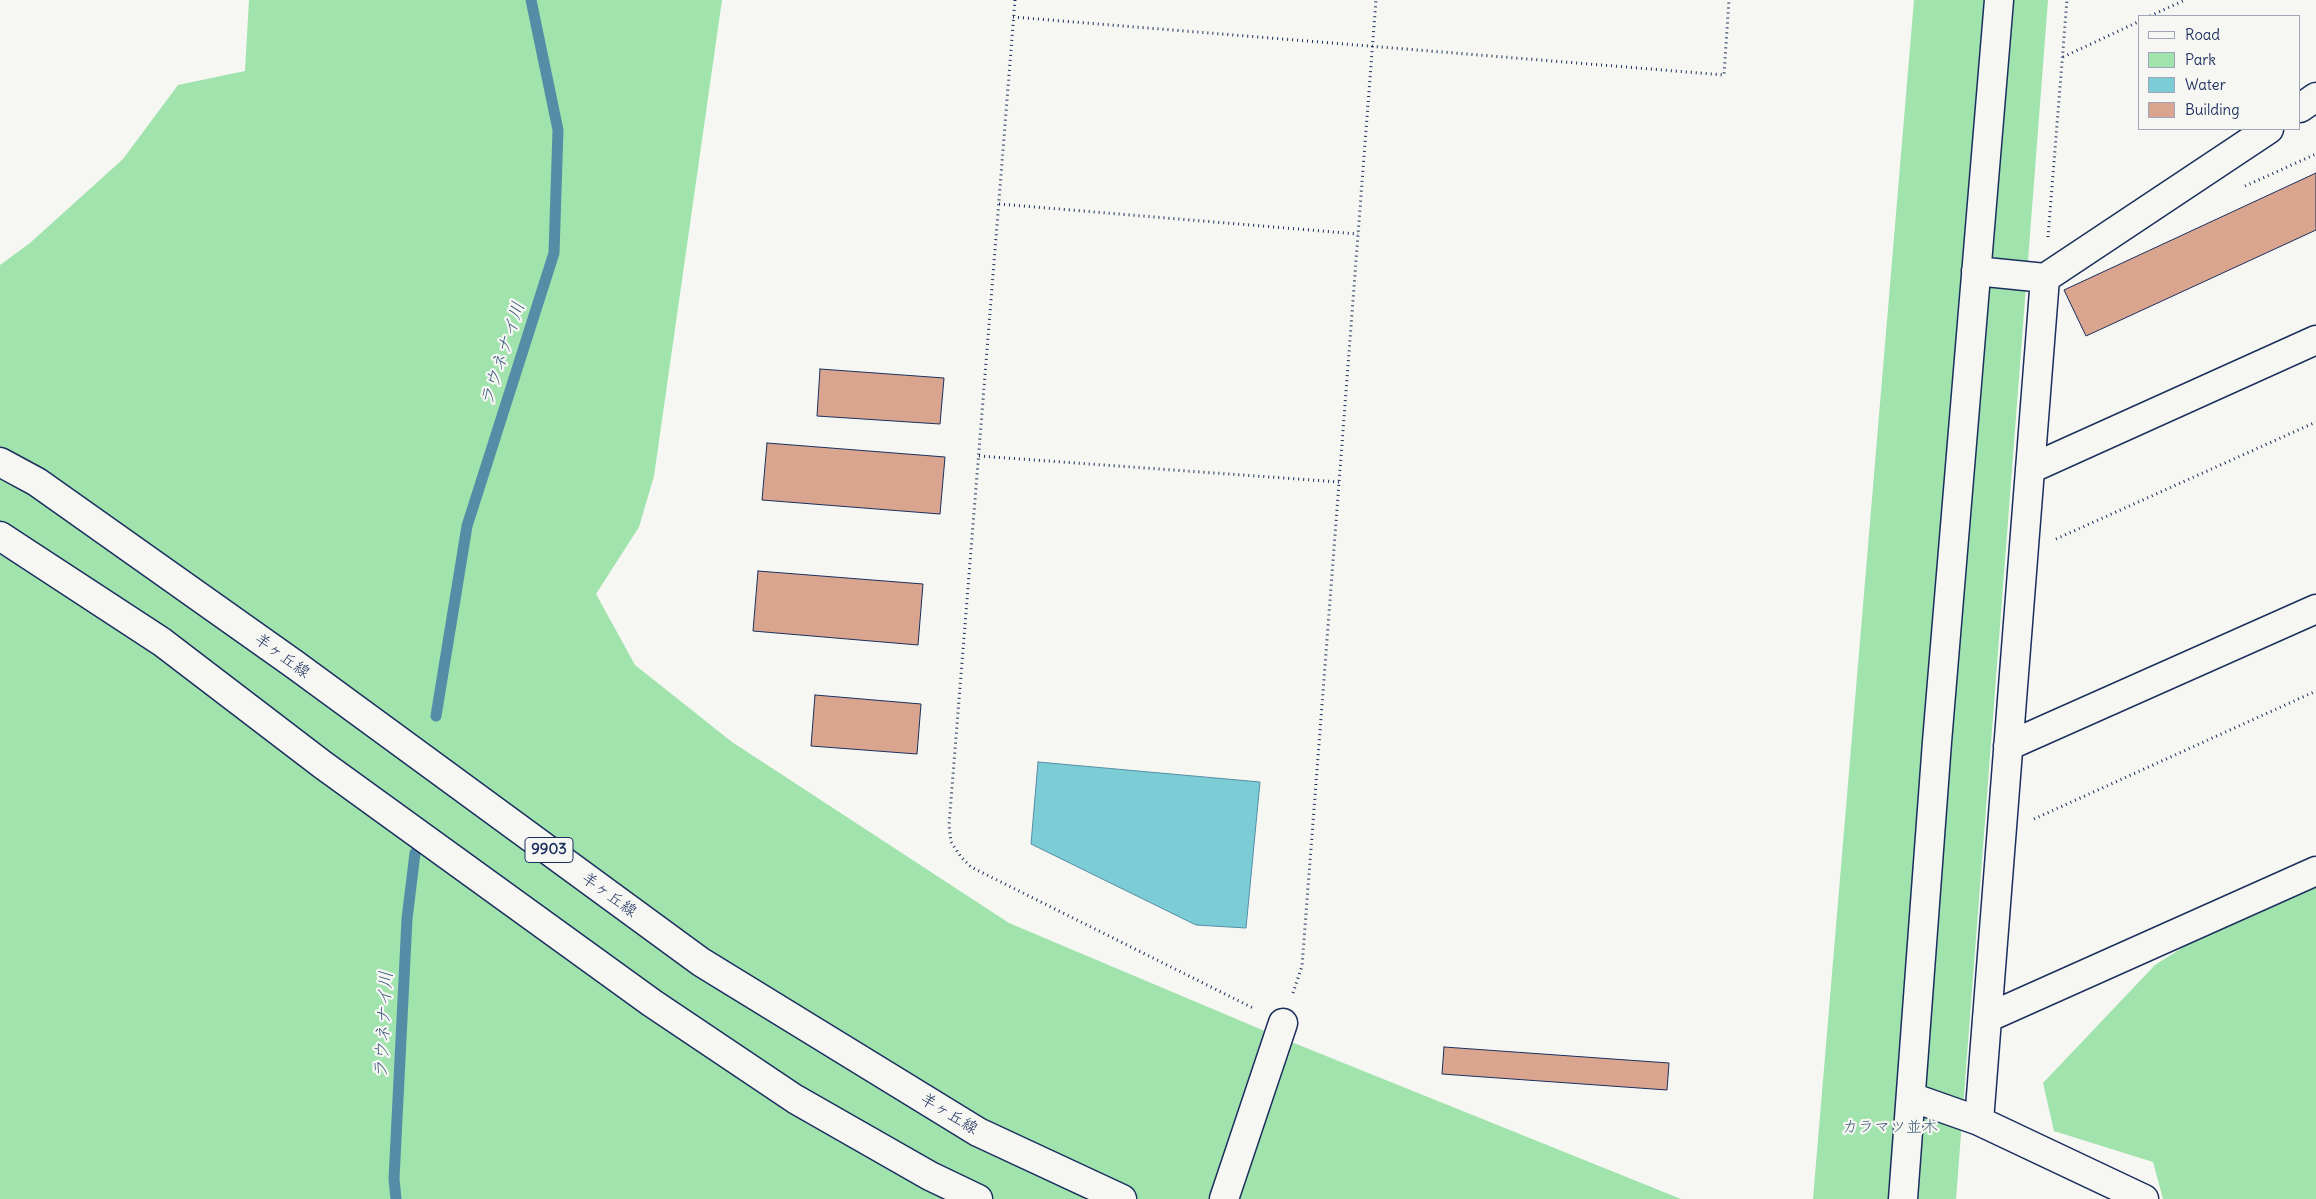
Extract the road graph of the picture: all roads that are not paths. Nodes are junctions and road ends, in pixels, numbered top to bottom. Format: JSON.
{"nodes":[{"id":1,"x":1999,"y":0,"type":"edge"},
{"id":2,"x":2316,"y":97,"type":"edge"},
{"id":3,"x":2301,"y":107,"type":"edge"},
{"id":4,"x":2267,"y":130,"type":"edge"},
{"id":5,"x":1976,"y":271,"type":"junction"},
{"id":6,"x":2045,"y":278,"type":"junction"},
{"id":7,"x":2316,"y":340,"type":"edge"},
{"id":8,"x":0,"y":462,"type":"edge"},
{"id":9,"x":2030,"y":469,"type":"dead end"},
{"id":10,"x":0,"y":536,"type":"edge"},
{"id":11,"x":2316,"y":609,"type":"edge"},
{"id":12,"x":2008,"y":746,"type":"junction"},
{"id":13,"x":2316,"y":872,"type":"edge"},
{"id":14,"x":1987,"y":1018,"type":"junction"},
{"id":15,"x":1283,"y":1023,"type":"road end"},
{"id":16,"x":1911,"y":1097,"type":"junction"},
{"id":17,"x":1979,"y":1121,"type":"junction"},
{"id":18,"x":1228,"y":1190,"type":"edge"},
{"id":19,"x":978,"y":1199,"type":"edge"},
{"id":20,"x":1122,"y":1199,"type":"edge"},
{"id":21,"x":1903,"y":1199,"type":"edge"},
{"id":22,"x":2144,"y":1199,"type":"edge"}],
"edges":[{"from":1,"to":5,"type":"main road"},
{"from":2,"to":3,"type":"main road"},
{"from":4,"to":6,"type":"main road"},
{"from":5,"to":6,"type":"main road"},
{"from":5,"to":16,"type":"main road"},
{"from":6,"to":12,"type":"main road"},
{"from":7,"to":9,"type":"main road"},
{"from":8,"to":20,"type":"main road","name":"羊ヶ丘線","number":"9903"},
{"from":10,"to":19,"type":"main road"},
{"from":11,"to":12,"type":"main road"},
{"from":12,"to":14,"type":"main road"},
{"from":13,"to":14,"type":"main road"},
{"from":14,"to":17,"type":"main road"},
{"from":15,"to":18,"type":"main road"},
{"from":16,"to":17,"type":"main road"},
{"from":16,"to":21,"type":"main road"},
{"from":17,"to":22,"type":"main road"}]}
